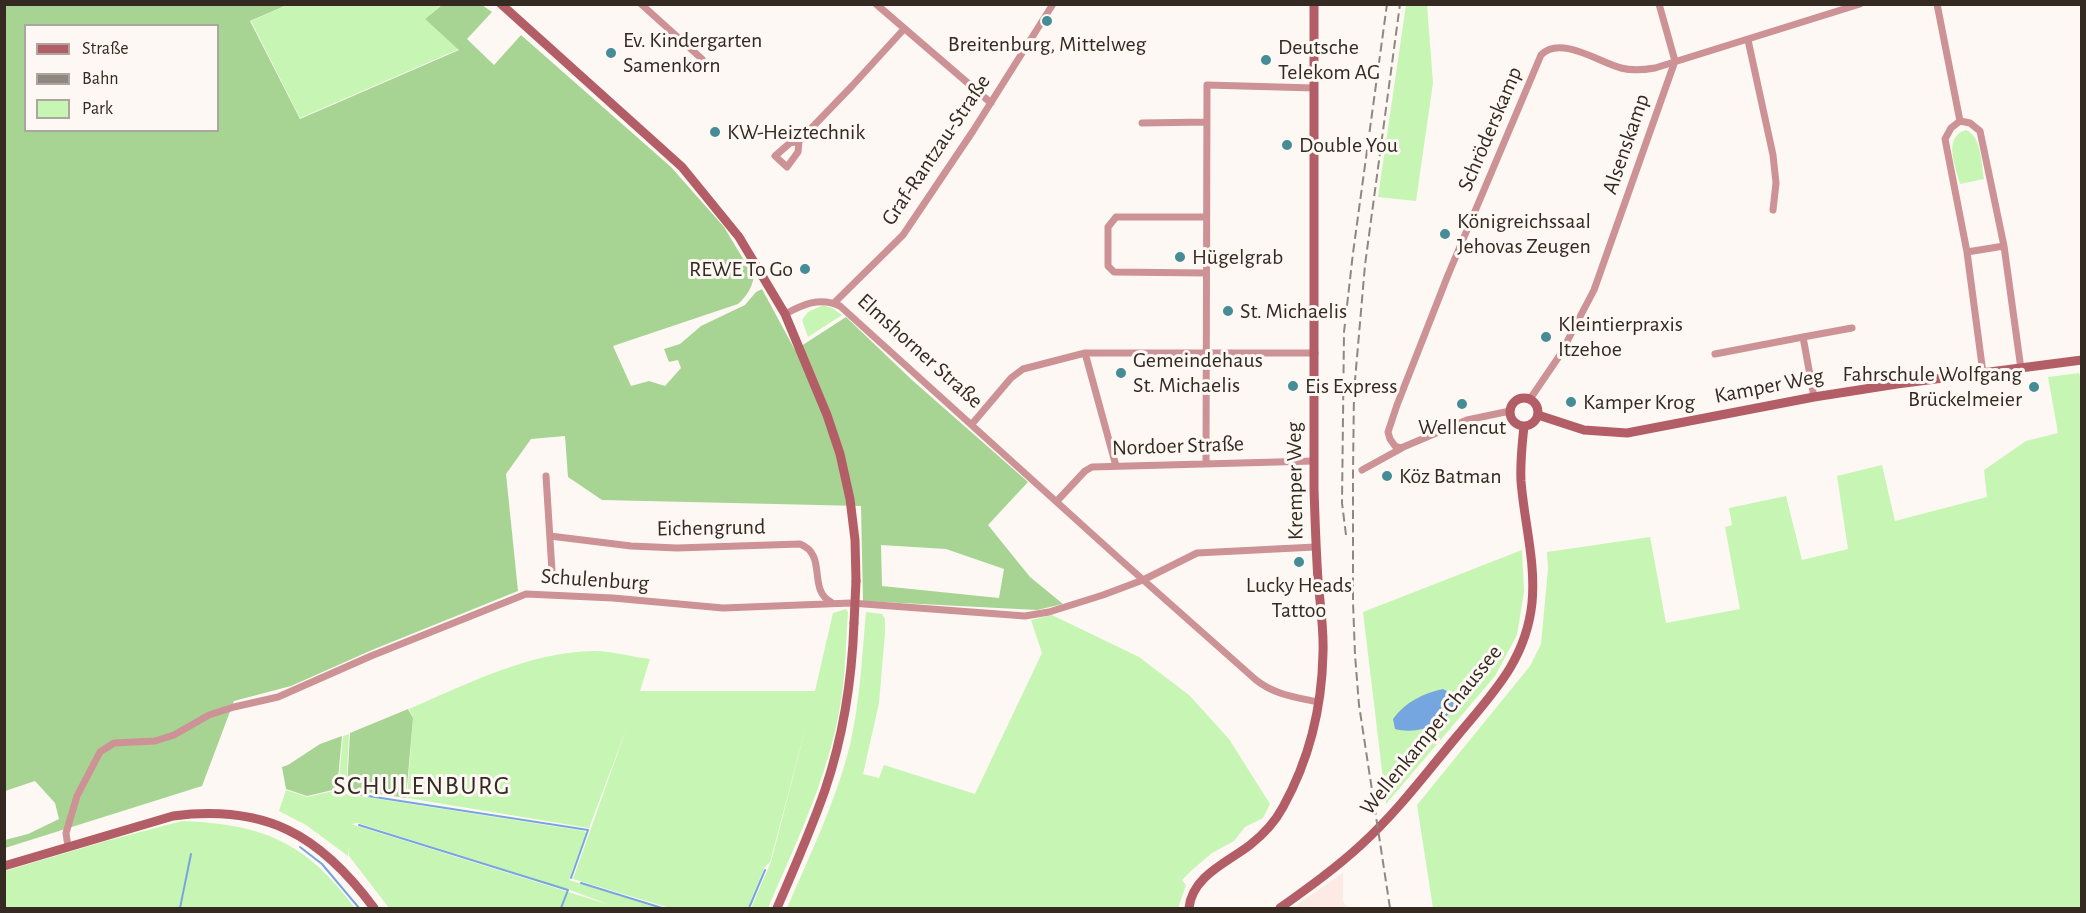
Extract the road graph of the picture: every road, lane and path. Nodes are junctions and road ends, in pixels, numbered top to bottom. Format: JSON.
{"nodes":[{"id":1,"x":501,"y":4,"type":"edge"},
{"id":2,"x":641,"y":4,"type":"edge"},
{"id":3,"x":876,"y":4,"type":"edge"},
{"id":4,"x":1053,"y":4,"type":"edge"},
{"id":5,"x":1314,"y":4,"type":"edge"},
{"id":6,"x":1659,"y":4,"type":"edge"},
{"id":7,"x":1860,"y":4,"type":"edge"},
{"id":8,"x":1936,"y":4,"type":"edge"},
{"id":9,"x":904,"y":29,"type":"junction"},
{"id":10,"x":1748,"y":40,"type":"junction"},
{"id":11,"x":702,"y":59,"type":"dead end"},
{"id":12,"x":1675,"y":61,"type":"junction"},
{"id":13,"x":1314,"y":88,"type":"junction"},
{"id":14,"x":991,"y":103,"type":"junction"},
{"id":15,"x":1960,"y":121,"type":"junction"},
{"id":16,"x":1206,"y":122,"type":"junction"},
{"id":17,"x":1142,"y":123,"type":"dead end"},
{"id":18,"x":799,"y":141,"type":"dead end"},
{"id":19,"x":1773,"y":210,"type":"dead end"},
{"id":20,"x":1206,"y":217,"type":"junction"},
{"id":21,"x":2004,"y":246,"type":"junction"},
{"id":22,"x":1967,"y":252,"type":"junction"},
{"id":23,"x":1206,"y":273,"type":"junction"},
{"id":24,"x":834,"y":303,"type":"junction"},
{"id":25,"x":785,"y":314,"type":"junction"},
{"id":26,"x":1852,"y":328,"type":"dead end"},
{"id":27,"x":1803,"y":337,"type":"junction"},
{"id":28,"x":1085,"y":353,"type":"junction"},
{"id":29,"x":1206,"y":353,"type":"junction"},
{"id":30,"x":1315,"y":353,"type":"junction"},
{"id":31,"x":1715,"y":354,"type":"dead end"},
{"id":32,"x":2082,"y":360,"type":"edge"},
{"id":33,"x":2021,"y":369,"type":"junction"},
{"id":34,"x":1983,"y":373,"type":"junction"},
{"id":35,"x":1814,"y":397,"type":"junction"},
{"id":36,"x":1530,"y":399,"type":"junction"},
{"id":37,"x":1510,"y":411,"type":"junction"},
{"id":38,"x":1538,"y":415,"type":"junction"},
{"id":39,"x":972,"y":424,"type":"junction"},
{"id":40,"x":1524,"y":426,"type":"junction"},
{"id":41,"x":1401,"y":447,"type":"junction"},
{"id":42,"x":1314,"y":461,"type":"junction"},
{"id":43,"x":1206,"y":463,"type":"junction"},
{"id":44,"x":1116,"y":466,"type":"junction"},
{"id":45,"x":1362,"y":470,"type":"dead end"},
{"id":46,"x":546,"y":476,"type":"dead end"},
{"id":47,"x":1057,"y":501,"type":"junction"},
{"id":48,"x":550,"y":536,"type":"junction"},
{"id":49,"x":1315,"y":547,"type":"junction"},
{"id":50,"x":552,"y":571,"type":"dead end"},
{"id":51,"x":1143,"y":580,"type":"junction"},
{"id":52,"x":834,"y":603,"type":"junction"},
{"id":53,"x":1318,"y":702,"type":"junction"},
{"id":54,"x":68,"y":847,"type":"junction"},
{"id":55,"x":4,"y":866,"type":"edge"},
{"id":56,"x":374,"y":909,"type":"edge"},
{"id":57,"x":777,"y":909,"type":"edge"},
{"id":58,"x":1189,"y":909,"type":"edge"},
{"id":59,"x":1280,"y":909,"type":"edge"}],
"edges":[{"from":1,"to":25,"type":"main road"},
{"from":2,"to":11,"type":"street"},
{"from":3,"to":9,"type":"street"},
{"from":4,"to":14,"type":"street","name":"Graf-Rantzau-Straße"},
{"from":5,"to":13,"type":"main road","name":"Kremper Weg"},
{"from":6,"to":12,"type":"street"},
{"from":7,"to":10,"type":"street"},
{"from":8,"to":15,"type":"street"},
{"from":9,"to":14,"type":"street"},
{"from":9,"to":18,"type":"street"},
{"from":10,"to":12,"type":"street"},
{"from":10,"to":19,"type":"street"},
{"from":12,"to":36,"type":"street","name":"Alsenskamp"},
{"from":12,"to":41,"type":"street","name":"Schröderskamp"},
{"from":13,"to":16,"type":"street"},
{"from":13,"to":30,"type":"main road","name":"Kremper Weg"},
{"from":14,"to":24,"type":"street","name":"Graf-Rantzau-Straße"},
{"from":15,"to":21,"type":"street"},
{"from":15,"to":22,"type":"street"},
{"from":16,"to":17,"type":"street"},
{"from":16,"to":20,"type":"street"},
{"from":20,"to":23,"type":"street"},
{"from":20,"to":23,"type":"street"},
{"from":21,"to":22,"type":"street"},
{"from":21,"to":33,"type":"street"},
{"from":22,"to":34,"type":"street"},
{"from":23,"to":29,"type":"street"},
{"from":24,"to":25,"type":"street","name":"Elmshorner Straße"},
{"from":24,"to":39,"type":"street","name":"Elmshorner Straße"},
{"from":25,"to":57,"type":"main road","bridge":true},
{"from":26,"to":27,"type":"street"},
{"from":27,"to":31,"type":"street"},
{"from":27,"to":35,"type":"street"},
{"from":28,"to":29,"type":"street"},
{"from":28,"to":39,"type":"street"},
{"from":28,"to":44,"type":"street"},
{"from":29,"to":30,"type":"street"},
{"from":29,"to":43,"type":"street"},
{"from":30,"to":42,"type":"main road","name":"Kremper Weg"},
{"from":32,"to":33,"type":"main road","name":"Kamper Weg"},
{"from":33,"to":34,"type":"main road","name":"Kamper Weg"},
{"from":34,"to":35,"type":"main road","name":"Kamper Weg"},
{"from":35,"to":38,"type":"main road","name":"Kamper Weg"},
{"from":36,"to":37,"type":"main road"},
{"from":36,"to":38,"type":"main road"},
{"from":37,"to":40,"type":"main road"},
{"from":37,"to":41,"type":"street"},
{"from":38,"to":40,"type":"main road"},
{"from":39,"to":47,"type":"street","name":"Elmshorner Straße"},
{"from":40,"to":59,"type":"main road","name":"Wellenkamper Chaussee"},
{"from":41,"to":45,"type":"street"},
{"from":42,"to":43,"type":"street","name":"Nordoer Straße"},
{"from":42,"to":49,"type":"main road","name":"Kremper Weg"},
{"from":43,"to":44,"type":"street","name":"Nordoer Straße"},
{"from":44,"to":47,"type":"street","name":"Nordoer Straße"},
{"from":46,"to":48,"type":"street"},
{"from":47,"to":51,"type":"street","name":"Elmshorner Straße"},
{"from":48,"to":50,"type":"street"},
{"from":48,"to":52,"type":"street","name":"Eichengrund"},
{"from":49,"to":51,"type":"street","name":"Schulenburg"},
{"from":49,"to":53,"type":"main road","name":"Kremper Weg"},
{"from":51,"to":52,"type":"street","name":"Schulenburg"},
{"from":51,"to":53,"type":"street","name":"Elmshorner Straße"},
{"from":52,"to":54,"type":"street","name":"Schulenburg"},
{"from":53,"to":58,"type":"main road","name":"Kremper Weg"},
{"from":54,"to":55,"type":"main road"},
{"from":54,"to":56,"type":"main road"}]}
